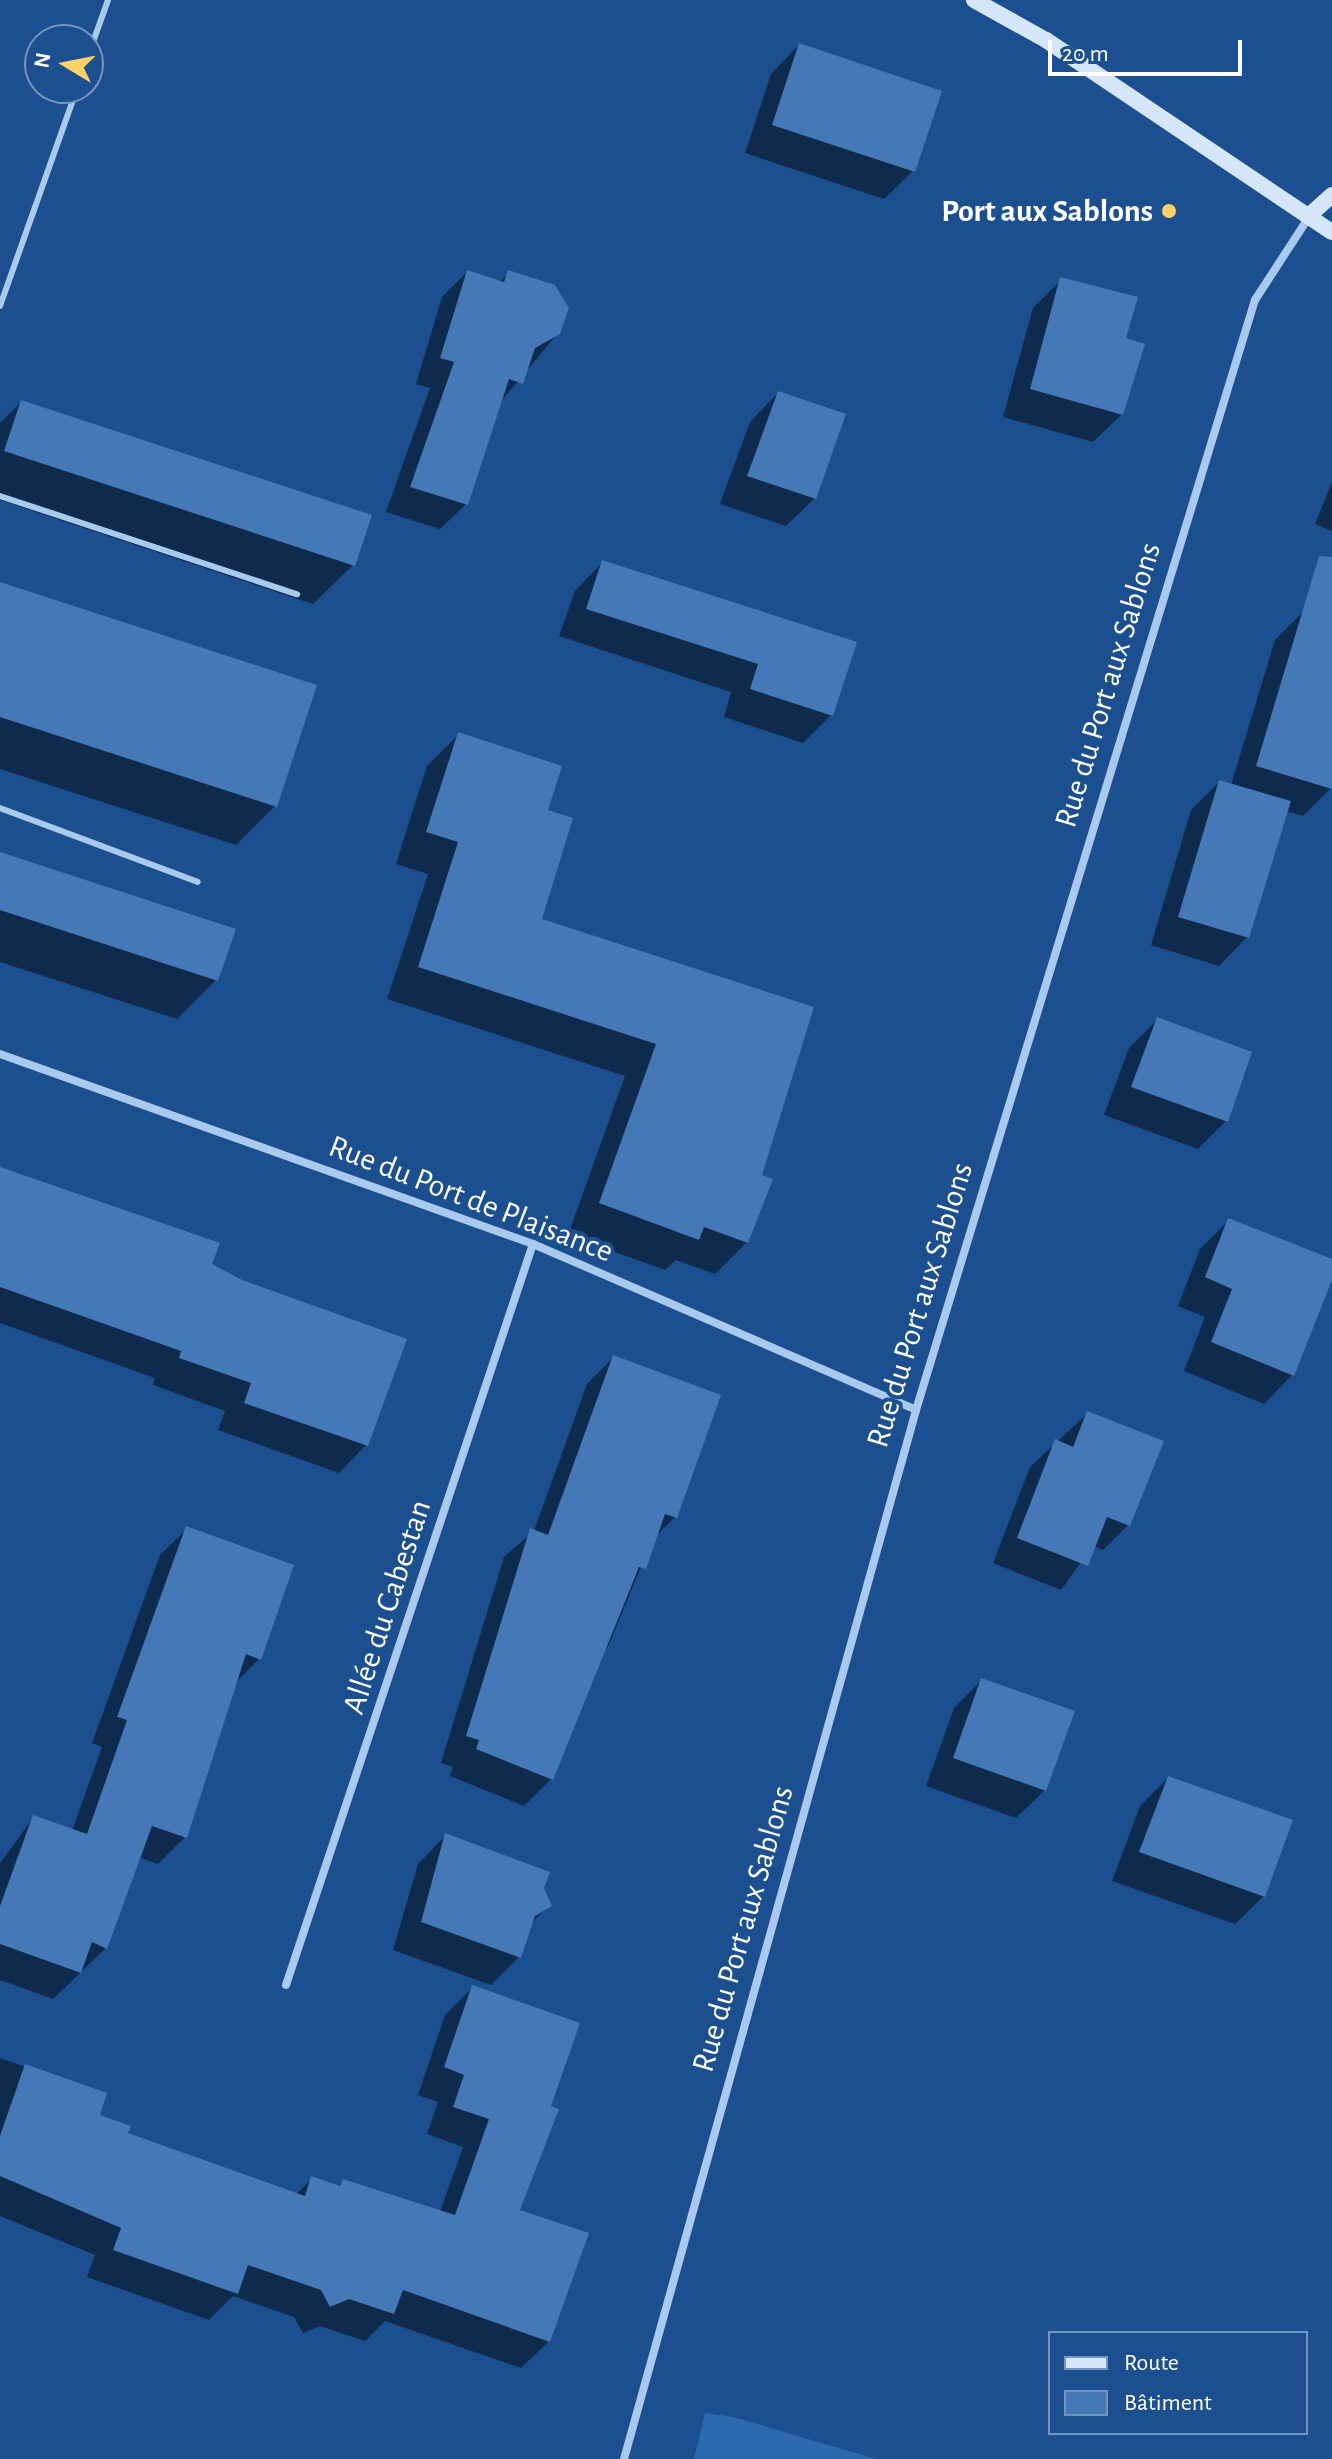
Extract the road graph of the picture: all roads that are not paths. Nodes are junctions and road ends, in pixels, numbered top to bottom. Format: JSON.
{"nodes":[{"id":1,"x":108,"y":0,"type":"edge"},
{"id":2,"x":974,"y":0,"type":"edge"},
{"id":3,"x":99,"y":24,"type":"edge"},
{"id":4,"x":71,"y":104,"type":"edge"},
{"id":5,"x":1332,"y":195,"type":"edge"},
{"id":6,"x":1312,"y":213,"type":"junction"},
{"id":7,"x":1332,"y":232,"type":"edge"},
{"id":8,"x":0,"y":306,"type":"edge"},
{"id":9,"x":0,"y":496,"type":"edge"},
{"id":10,"x":297,"y":594,"type":"dead end"},
{"id":11,"x":0,"y":808,"type":"edge"},
{"id":12,"x":198,"y":882,"type":"dead end"},
{"id":13,"x":0,"y":1054,"type":"edge"},
{"id":14,"x":533,"y":1244,"type":"junction"},
{"id":15,"x":916,"y":1410,"type":"junction"},
{"id":16,"x":286,"y":1985,"type":"dead end"},
{"id":17,"x":624,"y":2459,"type":"edge"}],
"edges":[{"from":1,"to":3,"type":"lane"},
{"from":2,"to":6,"type":"street"},
{"from":4,"to":8,"type":"lane"},
{"from":5,"to":6,"type":"street","name":"Rue du Port aux Sablons"},
{"from":6,"to":7,"type":"street"},
{"from":6,"to":15,"type":"street","name":"Rue du Port aux Sablons"},
{"from":9,"to":10,"type":"lane"},
{"from":11,"to":12,"type":"lane"},
{"from":13,"to":14,"type":"street","name":"Rue du Port de Plaisance"},
{"from":14,"to":15,"type":"street","name":"Rue du Port de Plaisance"},
{"from":14,"to":16,"type":"street","name":"Allée du Cabestan"},
{"from":15,"to":17,"type":"street","name":"Rue du Port aux Sablons"}]}
